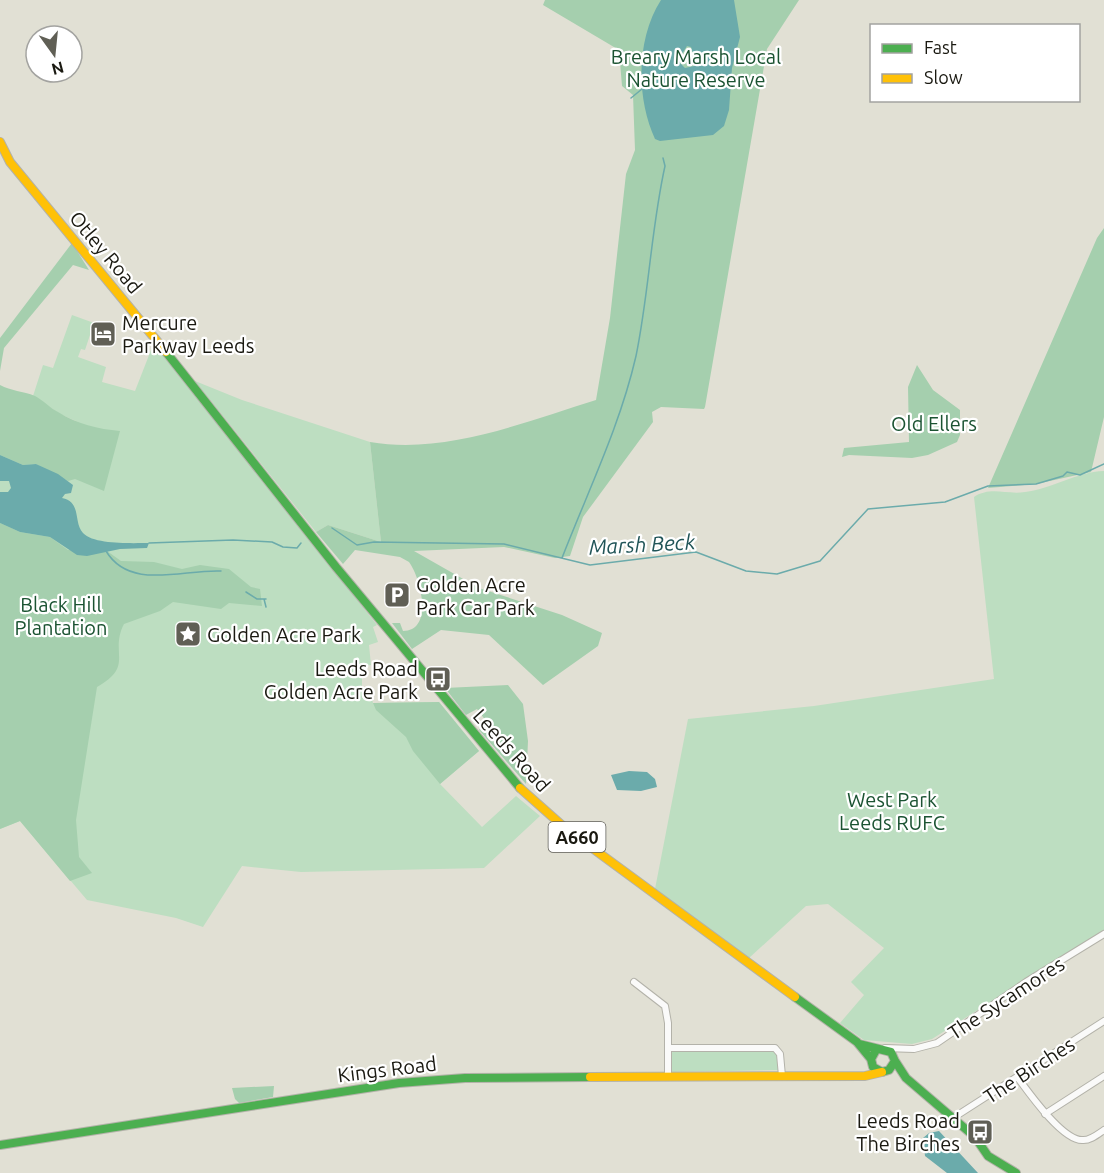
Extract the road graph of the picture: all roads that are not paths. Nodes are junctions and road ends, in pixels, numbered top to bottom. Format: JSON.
{"nodes":[{"id":1,"x":0,"y":142,"type":"edge"},
{"id":2,"x":280,"y":492,"type":"joint"},
{"id":3,"x":1104,"y":934,"type":"edge"},
{"id":4,"x":634,"y":982,"type":"dead end"},
{"id":5,"x":1104,"y":1022,"type":"edge"},
{"id":6,"x":857,"y":1042,"type":"junction"},
{"id":7,"x":669,"y":1048,"type":"junction"},
{"id":8,"x":903,"y":1048,"type":"junction"},
{"id":9,"x":880,"y":1049,"type":"junction"},
{"id":10,"x":871,"y":1060,"type":"junction"},
{"id":11,"x":895,"y":1060,"type":"junction"},
{"id":12,"x":884,"y":1071,"type":"junction"},
{"id":13,"x":668,"y":1075,"type":"junction"},
{"id":14,"x":858,"y":1075,"type":"junction"},
{"id":15,"x":782,"y":1076,"type":"junction"},
{"id":16,"x":1104,"y":1076,"type":"edge"},
{"id":17,"x":906,"y":1078,"type":"junction"},
{"id":18,"x":1017,"y":1078,"type":"junction"},
{"id":19,"x":1045,"y":1114,"type":"junction"},
{"id":20,"x":953,"y":1118,"type":"junction"},
{"id":21,"x":1104,"y":1130,"type":"edge"},
{"id":22,"x":0,"y":1145,"type":"edge"},
{"id":23,"x":1016,"y":1173,"type":"edge"}],
"edges":[{"from":1,"to":2,"type":"main road","name":"Otley Road","number":"A660"},
{"from":2,"to":6,"type":"main road","name":"Leeds Road","number":"A660"},
{"from":3,"to":8,"type":"street","name":"The Sycamores"},
{"from":4,"to":7,"type":"street"},
{"from":5,"to":18,"type":"street","name":"The Birches"},
{"from":6,"to":9,"type":"main road","name":"Leeds Road","number":"A660"},
{"from":6,"to":10,"type":"main road","name":"Leeds Road","number":"A660"},
{"from":7,"to":13,"type":"street"},
{"from":7,"to":15,"type":"street"},
{"from":8,"to":9,"type":"street","name":"The Sycamores"},
{"from":8,"to":11,"type":"street"},
{"from":9,"to":10,"type":"main road"},
{"from":9,"to":11,"type":"main road"},
{"from":10,"to":12,"type":"main road"},
{"from":10,"to":14,"type":"main road"},
{"from":11,"to":12,"type":"main road"},
{"from":11,"to":17,"type":"main road"},
{"from":12,"to":14,"type":"main road","name":"Kings Road"},
{"from":12,"to":17,"type":"main road"},
{"from":13,"to":15,"type":"main road","name":"Kings Road"},
{"from":13,"to":22,"type":"main road","name":"Kings Road"},
{"from":14,"to":15,"type":"main road","name":"Kings Road"},
{"from":16,"to":19,"type":"street"},
{"from":17,"to":20,"type":"main road"},
{"from":18,"to":19,"type":"street"},
{"from":18,"to":20,"type":"street","name":"The Birches"},
{"from":19,"to":21,"type":"street"},
{"from":20,"to":23,"type":"main road"}]}
